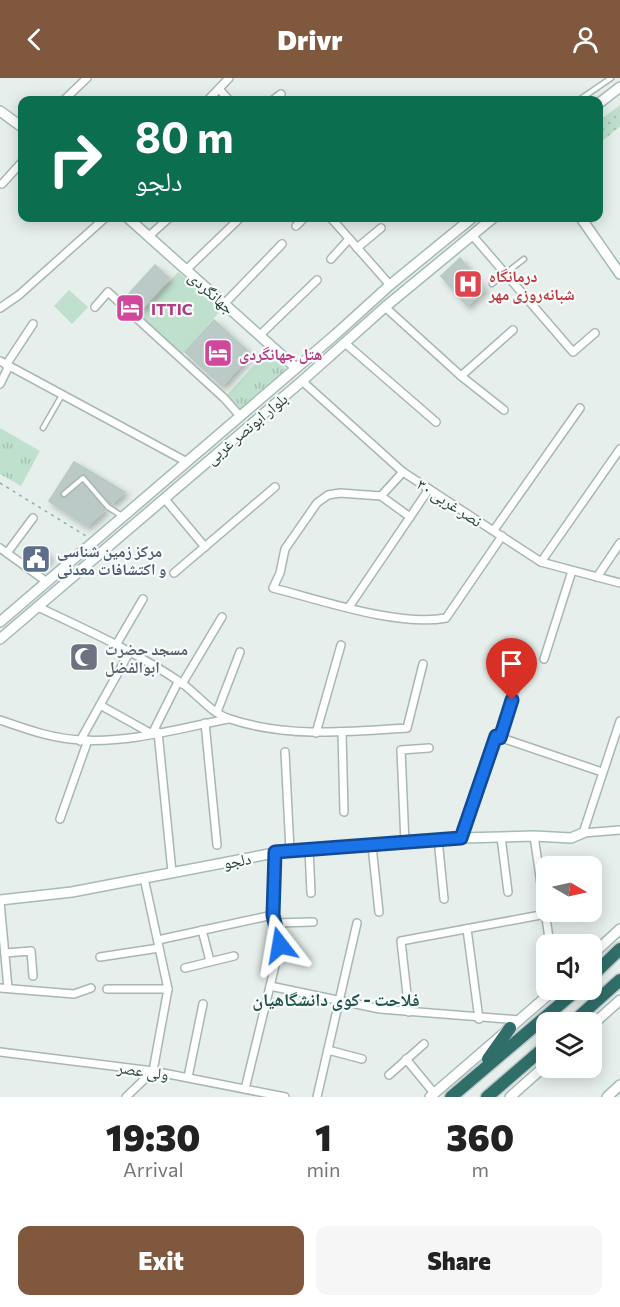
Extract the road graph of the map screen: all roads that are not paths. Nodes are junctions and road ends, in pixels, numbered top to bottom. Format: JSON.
{"nodes":[{"id":1,"x":87,"y":78,"type":"edge"},
{"id":2,"x":229,"y":78,"type":"edge"},
{"id":3,"x":611,"y":78,"type":"edge"},
{"id":4,"x":620,"y":87,"type":"edge"},
{"id":5,"x":219,"y":89,"type":"junction"},
{"id":6,"x":281,"y":94,"type":"dead end"},
{"id":7,"x":67,"y":96,"type":"edge"},
{"id":8,"x":212,"y":96,"type":"edge"},
{"id":9,"x":225,"y":96,"type":"edge"},
{"id":10,"x":278,"y":96,"type":"edge"},
{"id":11,"x":585,"y":96,"type":"edge"},
{"id":12,"x":603,"y":100,"type":"edge"},
{"id":13,"x":0,"y":111,"type":"edge"},
{"id":14,"x":18,"y":124,"type":"edge"},
{"id":15,"x":18,"y":166,"type":"edge"},
{"id":16,"x":2,"y":184,"type":"dead end"},
{"id":17,"x":101,"y":222,"type":"edge"},
{"id":18,"x":133,"y":222,"type":"edge"},
{"id":19,"x":165,"y":222,"type":"edge"},
{"id":20,"x":236,"y":222,"type":"edge"},
{"id":21,"x":300,"y":222,"type":"edge"},
{"id":22,"x":335,"y":222,"type":"edge"},
{"id":23,"x":466,"y":222,"type":"edge"},
{"id":24,"x":488,"y":222,"type":"edge"},
{"id":25,"x":584,"y":222,"type":"edge"},
{"id":26,"x":296,"y":226,"type":"dead end"},
{"id":27,"x":381,"y":228,"type":"dead end"},
{"id":28,"x":472,"y":235,"type":"junction"},
{"id":29,"x":149,"y":236,"type":"junction"},
{"id":30,"x":350,"y":239,"type":"junction"},
{"id":31,"x":282,"y":244,"type":"dead end"},
{"id":32,"x":357,"y":248,"type":"junction"},
{"id":33,"x":331,"y":259,"type":"dead end"},
{"id":34,"x":524,"y":259,"type":"dead end"},
{"id":35,"x":187,"y":270,"type":"junction"},
{"id":36,"x":506,"y":274,"type":"junction"},
{"id":37,"x":620,"y":274,"type":"edge"},
{"id":38,"x":318,"y":280,"type":"dead end"},
{"id":39,"x":492,"y":284,"type":"dead end"},
{"id":40,"x":390,"y":285,"type":"junction"},
{"id":41,"x":225,"y":303,"type":"junction"},
{"id":42,"x":95,"y":307,"type":"dead end"},
{"id":43,"x":385,"y":307,"type":"junction"},
{"id":44,"x":0,"y":308,"type":"edge"},
{"id":45,"x":33,"y":324,"type":"dead end"},
{"id":46,"x":513,"y":330,"type":"dead end"},
{"id":47,"x":595,"y":333,"type":"dead end"},
{"id":48,"x":260,"y":335,"type":"junction"},
{"id":49,"x":345,"y":344,"type":"junction"},
{"id":50,"x":5,"y":364,"type":"edge"},
{"id":51,"x":296,"y":368,"type":"junction"},
{"id":52,"x":461,"y":376,"type":"junction"},
{"id":53,"x":302,"y":381,"type":"junction"},
{"id":54,"x":0,"y":384,"type":"edge"},
{"id":55,"x":62,"y":395,"type":"junction"},
{"id":56,"x":580,"y":408,"type":"dead end"},
{"id":57,"x":504,"y":410,"type":"dead end"},
{"id":58,"x":240,"y":416,"type":"junction"},
{"id":59,"x":436,"y":422,"type":"dead end"},
{"id":60,"x":43,"y":428,"type":"dead end"},
{"id":61,"x":620,"y":449,"type":"edge"},
{"id":62,"x":187,"y":462,"type":"junction"},
{"id":63,"x":403,"y":472,"type":"junction"},
{"id":64,"x":275,"y":487,"type":"dead end"},
{"id":65,"x":429,"y":489,"type":"junction"},
{"id":66,"x":64,"y":494,"type":"dead end"},
{"id":67,"x":381,"y":496,"type":"junction"},
{"id":68,"x":164,"y":498,"type":"junction"},
{"id":69,"x":123,"y":517,"type":"junction"},
{"id":70,"x":410,"y":517,"type":"junction"},
{"id":71,"x":33,"y":518,"type":"dead end"},
{"id":72,"x":494,"y":530,"type":"junction"},
{"id":73,"x":502,"y":536,"type":"junction"},
{"id":74,"x":620,"y":543,"type":"edge"},
{"id":75,"x":205,"y":547,"type":"junction"},
{"id":76,"x":0,"y":548,"type":"edge"},
{"id":77,"x":7,"y":553,"type":"junction"},
{"id":78,"x":541,"y":562,"type":"junction"},
{"id":79,"x":573,"y":571,"type":"junction"},
{"id":80,"x":174,"y":573,"type":"dead end"},
{"id":81,"x":597,"y":577,"type":"junction"},
{"id":82,"x":46,"y":582,"type":"junction"},
{"id":83,"x":620,"y":583,"type":"edge"},
{"id":84,"x":143,"y":599,"type":"dead end"},
{"id":85,"x":38,"y":606,"type":"junction"},
{"id":86,"x":349,"y":607,"type":"junction"},
{"id":87,"x":222,"y":617,"type":"dead end"},
{"id":88,"x":0,"y":622,"type":"edge"},
{"id":89,"x":0,"y":639,"type":"edge"},
{"id":90,"x":116,"y":645,"type":"junction"},
{"id":91,"x":341,"y":645,"type":"dead end"},
{"id":92,"x":240,"y":652,"type":"dead end"},
{"id":93,"x":129,"y":653,"type":"junction"},
{"id":94,"x":544,"y":659,"type":"dead end"},
{"id":95,"x":423,"y":664,"type":"dead end"},
{"id":96,"x":518,"y":681,"type":"dead end"},
{"id":97,"x":180,"y":683,"type":"junction"},
{"id":98,"x":100,"y":705,"type":"junction"},
{"id":99,"x":217,"y":712,"type":"junction"},
{"id":100,"x":228,"y":719,"type":"junction"},
{"id":101,"x":0,"y":720,"type":"edge"},
{"id":102,"x":620,"y":721,"type":"edge"},
{"id":103,"x":205,"y":723,"type":"junction"},
{"id":104,"x":342,"y":732,"type":"junction"},
{"id":105,"x":155,"y":733,"type":"junction"},
{"id":106,"x":316,"y":733,"type":"junction"},
{"id":107,"x":498,"y":737,"type":"junction"},
{"id":108,"x":84,"y":740,"type":"junction"},
{"id":109,"x":429,"y":748,"type":"dead end"},
{"id":110,"x":285,"y":752,"type":"dead end"},
{"id":111,"x":602,"y":772,"type":"junction"},
{"id":112,"x":344,"y":812,"type":"dead end"},
{"id":113,"x":60,"y":819,"type":"dead end"},
{"id":114,"x":620,"y":830,"type":"edge"},
{"id":115,"x":583,"y":833,"type":"junction"},
{"id":116,"x":534,"y":836,"type":"junction"},
{"id":117,"x":501,"y":837,"type":"junction"},
{"id":118,"x":461,"y":838,"type":"junction"},
{"id":119,"x":438,"y":839,"type":"junction"},
{"id":120,"x":405,"y":843,"type":"junction"},
{"id":121,"x":217,"y":845,"type":"dead end"},
{"id":122,"x":372,"y":846,"type":"junction"},
{"id":123,"x":309,"y":849,"type":"junction"},
{"id":124,"x":290,"y":850,"type":"junction"},
{"id":125,"x":275,"y":852,"type":"junction"},
{"id":126,"x":537,"y":856,"type":"edge"},
{"id":127,"x":172,"y":872,"type":"junction"},
{"id":128,"x":144,"y":878,"type":"junction"},
{"id":129,"x":508,"y":892,"type":"dead end"},
{"id":130,"x":311,"y":893,"type":"dead end"},
{"id":131,"x":444,"y":899,"type":"dead end"},
{"id":132,"x":0,"y":901,"type":"edge"},
{"id":133,"x":379,"y":912,"type":"dead end"},
{"id":134,"x":273,"y":915,"type":"junction"},
{"id":135,"x":536,"y":916,"type":"edge"},
{"id":136,"x":313,"y":922,"type":"dead end"},
{"id":137,"x":275,"y":923,"type":"junction"},
{"id":138,"x":357,"y":923,"type":"dead end"},
{"id":139,"x":467,"y":929,"type":"junction"},
{"id":140,"x":620,"y":929,"type":"edge"},
{"id":141,"x":202,"y":930,"type":"junction"},
{"id":142,"x":158,"y":944,"type":"junction"},
{"id":143,"x":602,"y":946,"type":"edge"},
{"id":144,"x":620,"y":949,"type":"edge"},
{"id":145,"x":5,"y":953,"type":"junction"},
{"id":146,"x":234,"y":956,"type":"dead end"},
{"id":147,"x":100,"y":957,"type":"dead end"},
{"id":148,"x":210,"y":962,"type":"junction"},
{"id":149,"x":602,"y":966,"type":"edge"},
{"id":150,"x":185,"y":968,"type":"dead end"},
{"id":151,"x":33,"y":976,"type":"dead end"},
{"id":152,"x":620,"y":980,"type":"edge"},
{"id":153,"x":270,"y":986,"type":"junction"},
{"id":154,"x":4,"y":988,"type":"edge"},
{"id":155,"x":90,"y":988,"type":"dead end"},
{"id":156,"x":107,"y":989,"type":"dead end"},
{"id":157,"x":168,"y":989,"type":"junction"},
{"id":158,"x":339,"y":1000,"type":"junction"},
{"id":159,"x":542,"y":1000,"type":"edge"},
{"id":160,"x":565,"y":1000,"type":"edge"},
{"id":161,"x":620,"y":1000,"type":"edge"},
{"id":162,"x":203,"y":1004,"type":"dead end"},
{"id":163,"x":409,"y":1012,"type":"junction"},
{"id":164,"x":584,"y":1012,"type":"edge"},
{"id":165,"x":602,"y":1016,"type":"edge"},
{"id":166,"x":479,"y":1018,"type":"junction"},
{"id":167,"x":514,"y":1024,"type":"junction"},
{"id":168,"x":424,"y":1044,"type":"dead end"},
{"id":169,"x":328,"y":1050,"type":"junction"},
{"id":170,"x":0,"y":1052,"type":"edge"},
{"id":171,"x":536,"y":1055,"type":"edge"},
{"id":172,"x":362,"y":1059,"type":"dead end"},
{"id":173,"x":406,"y":1059,"type":"junction"},
{"id":174,"x":153,"y":1071,"type":"junction"},
{"id":175,"x":479,"y":1073,"type":"junction"},
{"id":176,"x":536,"y":1074,"type":"edge"},
{"id":177,"x":389,"y":1075,"type":"dead end"},
{"id":178,"x":188,"y":1077,"type":"junction"},
{"id":179,"x":620,"y":1085,"type":"edge"},
{"id":180,"x":245,"y":1089,"type":"junction"},
{"id":181,"x":432,"y":1095,"type":"edge"},
{"id":182,"x":126,"y":1097,"type":"edge"},
{"id":183,"x":285,"y":1097,"type":"edge"},
{"id":184,"x":317,"y":1097,"type":"edge"},
{"id":185,"x":450,"y":1097,"type":"edge"},
{"id":186,"x":487,"y":1097,"type":"edge"},
{"id":187,"x":510,"y":1097,"type":"edge"},
{"id":188,"x":607,"y":1097,"type":"edge"}],
"edges":[{"from":1,"to":7,"type":"street"},
{"from":2,"to":5,"type":"street"},
{"from":3,"to":11,"type":"lane"},
{"from":4,"to":12,"type":"main road"},
{"from":5,"to":8,"type":"street"},
{"from":5,"to":9,"type":"street"},
{"from":6,"to":10,"type":"street"},
{"from":13,"to":14,"type":"main road"},
{"from":15,"to":16,"type":"street"},
{"from":17,"to":44,"type":"street"},
{"from":18,"to":29,"type":"main road","name":"جهانگردی"},
{"from":19,"to":29,"type":"street"},
{"from":20,"to":35,"type":"street"},
{"from":21,"to":26,"type":"street"},
{"from":22,"to":30,"type":"street"},
{"from":23,"to":40,"type":"main road","name":"بلوار ابونصر غربی"},
{"from":24,"to":28,"type":"main road","name":"بلوار ابونصر غربی"},
{"from":25,"to":37,"type":"main road"},
{"from":27,"to":32,"type":"street"},
{"from":28,"to":36,"type":"street"},
{"from":28,"to":43,"type":"main road","name":"بلوار ابونصر غربی"},
{"from":29,"to":35,"type":"main road","name":"جهانگردی"},
{"from":30,"to":32,"type":"street"},
{"from":30,"to":33,"type":"street"},
{"from":31,"to":41,"type":"street"},
{"from":32,"to":40,"type":"street"},
{"from":34,"to":36,"type":"lane"},
{"from":35,"to":41,"type":"main road","name":"جهانگردی"},
{"from":36,"to":39,"type":"lane"},
{"from":36,"to":47,"type":"street"},
{"from":38,"to":48,"type":"street"},
{"from":40,"to":51,"type":"main road","name":"بلوار ابونصر غربی"},
{"from":41,"to":48,"type":"main road","name":"جهانگردی"},
{"from":42,"to":58,"type":"street"},
{"from":43,"to":49,"type":"main road","name":"بلوار ابونصر غربی"},
{"from":43,"to":52,"type":"street"},
{"from":45,"to":50,"type":"street"},
{"from":46,"to":52,"type":"street"},
{"from":48,"to":51,"type":"main road","name":"جهانگردی"},
{"from":49,"to":53,"type":"main road","name":"بلوار ابونصر غربی"},
{"from":49,"to":59,"type":"street"},
{"from":50,"to":54,"type":"street"},
{"from":50,"to":55,"type":"street"},
{"from":51,"to":58,"type":"main road","name":"بلوار ابونصر غربی"},
{"from":52,"to":57,"type":"street"},
{"from":53,"to":63,"type":"street","name":"نصر غربی ۳۰"},
{"from":53,"to":68,"type":"main road","name":"بلوار ابونصر غربی"},
{"from":55,"to":60,"type":"lane"},
{"from":55,"to":62,"type":"street"},
{"from":56,"to":72,"type":"street"},
{"from":58,"to":62,"type":"main road","name":"بلوار ابونصر غربی"},
{"from":61,"to":78,"type":"street"},
{"from":62,"to":69,"type":"main road","name":"بلوار ابونصر غربی"},
{"from":63,"to":65,"type":"street","name":"نصر غربی ۳۰"},
{"from":63,"to":67,"type":"street"},
{"from":64,"to":75,"type":"street"},
{"from":65,"to":70,"type":"street"},
{"from":65,"to":72,"type":"street","name":"نصر غربی ۳۰"},
{"from":66,"to":69,"type":"lane"},
{"from":67,"to":70,"type":"street"},
{"from":67,"to":86,"type":"street"},
{"from":68,"to":75,"type":"street"},
{"from":68,"to":85,"type":"main road","name":"بلوار ابونصر غربی"},
{"from":69,"to":82,"type":"main road","name":"بلوار ابونصر غربی"},
{"from":70,"to":86,"type":"street"},
{"from":71,"to":77,"type":"street"},
{"from":72,"to":73,"type":"street","name":"نصر غربی ۳۰"},
{"from":73,"to":78,"type":"street","name":"نصر غربی ۳۰"},
{"from":73,"to":86,"type":"street"},
{"from":74,"to":81,"type":"street"},
{"from":75,"to":80,"type":"street"},
{"from":76,"to":77,"type":"street"},
{"from":77,"to":82,"type":"street"},
{"from":78,"to":79,"type":"street","name":"نصر غربی ۳۰"},
{"from":79,"to":81,"type":"street","name":"نصر غربی ۳۰"},
{"from":79,"to":94,"type":"street"},
{"from":81,"to":83,"type":"street","name":"نصر غربی ۳۰"},
{"from":82,"to":88,"type":"main road","name":"بلوار ابونصر غربی"},
{"from":84,"to":90,"type":"street"},
{"from":85,"to":89,"type":"main road","name":"بلوار ابونصر غربی"},
{"from":85,"to":90,"type":"street"},
{"from":87,"to":97,"type":"street"},
{"from":90,"to":93,"type":"street"},
{"from":91,"to":106,"type":"street"},
{"from":92,"to":99,"type":"street"},
{"from":93,"to":97,"type":"street"},
{"from":93,"to":98,"type":"street"},
{"from":95,"to":104,"type":"street"},
{"from":96,"to":107,"type":"street"},
{"from":97,"to":99,"type":"street"},
{"from":97,"to":105,"type":"street"},
{"from":98,"to":105,"type":"street"},
{"from":98,"to":108,"type":"street"},
{"from":99,"to":100,"type":"street"},
{"from":100,"to":103,"type":"street"},
{"from":100,"to":106,"type":"street"},
{"from":101,"to":108,"type":"street"},
{"from":102,"to":111,"type":"street"},
{"from":103,"to":105,"type":"street"},
{"from":103,"to":121,"type":"street"},
{"from":104,"to":106,"type":"street"},
{"from":104,"to":112,"type":"street"},
{"from":105,"to":108,"type":"street"},
{"from":105,"to":127,"type":"street"},
{"from":107,"to":111,"type":"street"},
{"from":107,"to":118,"type":"street"},
{"from":108,"to":113,"type":"street"},
{"from":109,"to":120,"type":"street"},
{"from":110,"to":124,"type":"street"},
{"from":111,"to":115,"type":"street"},
{"from":114,"to":115,"type":"street"},
{"from":115,"to":116,"type":"main road","name":"دلجو"},
{"from":116,"to":117,"type":"main road","name":"دلجو"},
{"from":116,"to":126,"type":"street"},
{"from":117,"to":118,"type":"main road","name":"دلجو"},
{"from":117,"to":129,"type":"street"},
{"from":118,"to":119,"type":"main road","name":"دلجو"},
{"from":119,"to":120,"type":"main road","name":"دلجو"},
{"from":119,"to":131,"type":"street"},
{"from":120,"to":122,"type":"main road","name":"دلجو"},
{"from":122,"to":123,"type":"main road","name":"دلجو"},
{"from":122,"to":133,"type":"street"},
{"from":123,"to":124,"type":"main road","name":"دلجو"},
{"from":123,"to":130,"type":"street"},
{"from":124,"to":125,"type":"main road","name":"دلجو"},
{"from":125,"to":127,"type":"main road","name":"دلجو"},
{"from":125,"to":134,"type":"street"},
{"from":127,"to":128,"type":"main road","name":"دلجو"},
{"from":128,"to":132,"type":"main road","name":"دلجو"},
{"from":128,"to":142,"type":"street"},
{"from":132,"to":145,"type":"street"},
{"from":134,"to":137,"type":"street"},
{"from":134,"to":141,"type":"street"},
{"from":135,"to":139,"type":"street"},
{"from":136,"to":137,"type":"street"},
{"from":137,"to":153,"type":"street"},
{"from":138,"to":158,"type":"street"},
{"from":139,"to":163,"type":"street"},
{"from":139,"to":166,"type":"street"},
{"from":140,"to":143,"type":"main road"},
{"from":141,"to":142,"type":"street"},
{"from":141,"to":148,"type":"street"},
{"from":142,"to":147,"type":"street"},
{"from":142,"to":157,"type":"street"},
{"from":144,"to":149,"type":"highway"},
{"from":145,"to":151,"type":"street"},
{"from":145,"to":154,"type":"street"},
{"from":146,"to":148,"type":"street"},
{"from":148,"to":150,"type":"street"},
{"from":152,"to":164,"type":"highway"},
{"from":153,"to":158,"type":"street"},
{"from":153,"to":180,"type":"street"},
{"from":154,"to":155,"type":"street"},
{"from":156,"to":157,"type":"street"},
{"from":157,"to":174,"type":"street"},
{"from":158,"to":163,"type":"street"},
{"from":158,"to":169,"type":"street"},
{"from":159,"to":167,"type":"main road"},
{"from":160,"to":175,"type":"highway"},
{"from":161,"to":165,"type":"main road"},
{"from":162,"to":178,"type":"street"},
{"from":163,"to":166,"type":"street"},
{"from":166,"to":167,"type":"street"},
{"from":167,"to":175,"type":"highway"},
{"from":167,"to":181,"type":"main road"},
{"from":168,"to":173,"type":"street"},
{"from":169,"to":172,"type":"street"},
{"from":169,"to":184,"type":"street"},
{"from":170,"to":174,"type":"street","name":"ولی عصر"},
{"from":171,"to":186,"type":"highway"},
{"from":173,"to":177,"type":"street"},
{"from":173,"to":181,"type":"street"},
{"from":174,"to":178,"type":"street","name":"ولی عصر"},
{"from":174,"to":182,"type":"street"},
{"from":175,"to":185,"type":"highway"},
{"from":176,"to":187,"type":"main road"},
{"from":178,"to":180,"type":"street","name":"ولی عصر"},
{"from":179,"to":188,"type":"main road"},
{"from":180,"to":183,"type":"street","name":"ولی عصر"}]}
